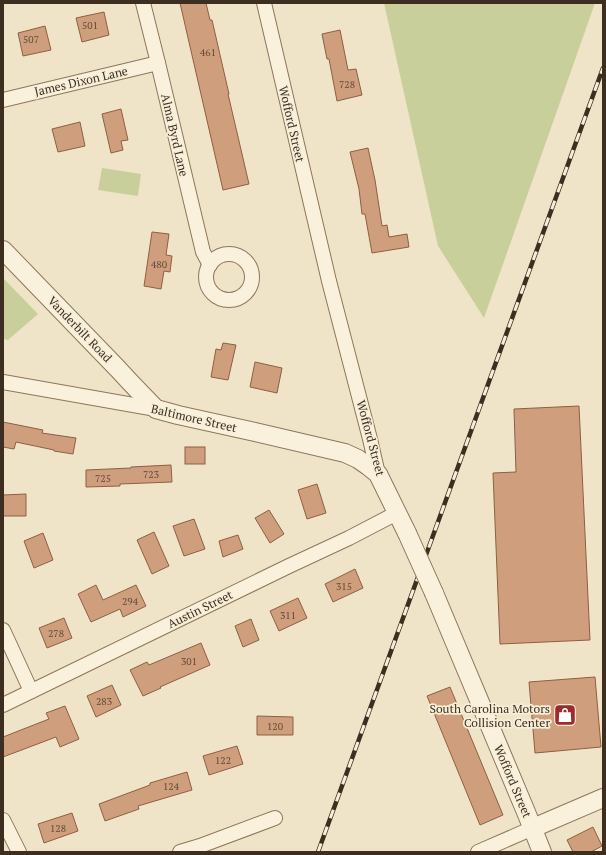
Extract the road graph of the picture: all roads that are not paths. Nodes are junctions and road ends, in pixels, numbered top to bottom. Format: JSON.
{"nodes":[{"id":1,"x":143,"y":3,"type":"edge"},
{"id":2,"x":264,"y":3,"type":"edge"},
{"id":3,"x":158,"y":63,"type":"junction"},
{"id":4,"x":3,"y":100,"type":"edge"},
{"id":5,"x":3,"y":250,"type":"edge"},
{"id":6,"x":210,"y":265,"type":"dead end"},
{"id":7,"x":3,"y":382,"type":"edge"},
{"id":8,"x":156,"y":408,"type":"junction"},
{"id":9,"x":378,"y":474,"type":"junction"},
{"id":10,"x":397,"y":513,"type":"junction"},
{"id":11,"x":3,"y":630,"type":"edge"},
{"id":12,"x":31,"y":691,"type":"junction"},
{"id":13,"x":3,"y":705,"type":"edge"},
{"id":14,"x":603,"y":798,"type":"edge"},
{"id":15,"x":275,"y":818,"type":"dead end"},
{"id":16,"x":3,"y":820,"type":"edge"},
{"id":17,"x":533,"y":828,"type":"junction"},
{"id":18,"x":19,"y":852,"type":"edge"},
{"id":19,"x":180,"y":852,"type":"edge"},
{"id":20,"x":478,"y":852,"type":"edge"},
{"id":21,"x":542,"y":852,"type":"edge"}],
"edges":[{"from":1,"to":3,"type":"street","name":"Alma Byrd Lane"},
{"from":2,"to":9,"type":"street","name":"Wofford Street"},
{"from":3,"to":4,"type":"street","name":"James Dixon Lane"},
{"from":3,"to":6,"type":"street","name":"Alma Byrd Lane"},
{"from":5,"to":8,"type":"street","name":"Vanderbilt Road"},
{"from":7,"to":8,"type":"street","name":"Baltimore Street"},
{"from":8,"to":9,"type":"street","name":"Baltimore Street"},
{"from":9,"to":10,"type":"street","name":"Wofford Street"},
{"from":10,"to":12,"type":"street","name":"Austin Street"},
{"from":10,"to":17,"type":"street","name":"Wofford Street","bridge":true},
{"from":11,"to":12,"type":"street"},
{"from":12,"to":13,"type":"street","name":"Austin Street"},
{"from":14,"to":17,"type":"street"},
{"from":15,"to":19,"type":"street"},
{"from":16,"to":18,"type":"street"},
{"from":17,"to":20,"type":"street"},
{"from":17,"to":21,"type":"street","name":"Wofford Street"}]}
